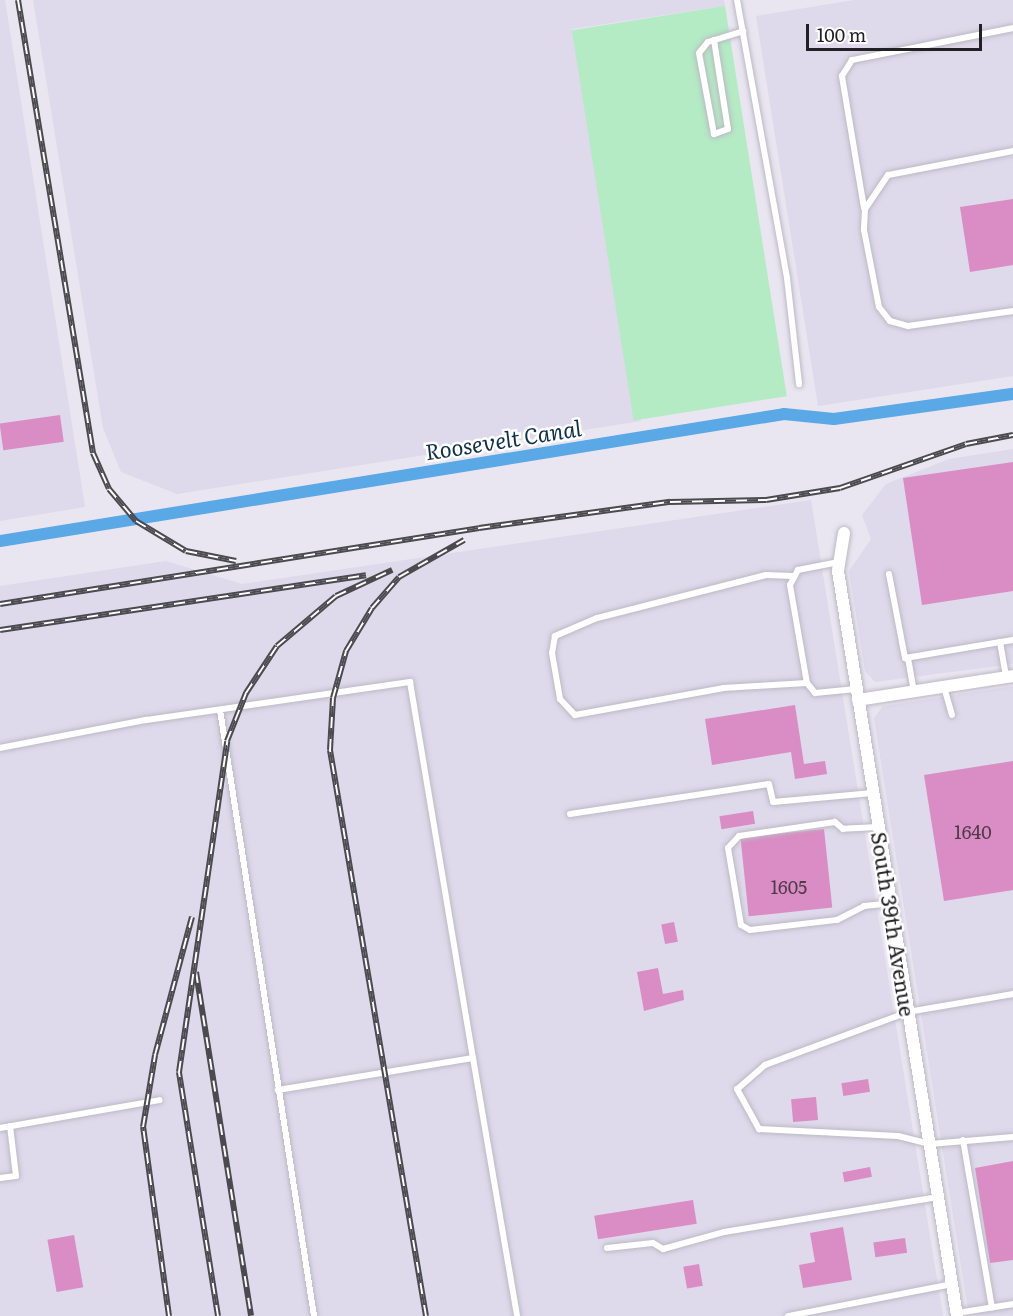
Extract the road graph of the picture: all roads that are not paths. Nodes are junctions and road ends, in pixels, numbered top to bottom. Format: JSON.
{"nodes":[{"id":1,"x":737,"y":0,"type":"edge"},
{"id":2,"x":1013,"y":28,"type":"edge"},
{"id":3,"x":743,"y":31,"type":"junction"},
{"id":4,"x":714,"y":40,"type":"junction"},
{"id":5,"x":1013,"y":151,"type":"edge"},
{"id":6,"x":864,"y":209,"type":"junction"},
{"id":7,"x":1013,"y":311,"type":"edge"},
{"id":8,"x":800,"y":384,"type":"dead end"},
{"id":9,"x":844,"y":533,"type":"dead end"},
{"id":10,"x":839,"y":562,"type":"junction"},
{"id":11,"x":889,"y":574,"type":"dead end"},
{"id":12,"x":793,"y":576,"type":"junction"},
{"id":13,"x":1013,"y":639,"type":"edge"},
{"id":14,"x":1000,"y":642,"type":"junction"},
{"id":15,"x":908,"y":658,"type":"junction"},
{"id":16,"x":1010,"y":677,"type":"edge"},
{"id":17,"x":807,"y":683,"type":"junction"},
{"id":18,"x":944,"y":687,"type":"junction"},
{"id":19,"x":914,"y":691,"type":"junction"},
{"id":20,"x":857,"y":694,"type":"junction"},
{"id":21,"x":220,"y":710,"type":"junction"},
{"id":22,"x":951,"y":715,"type":"dead end"},
{"id":23,"x":0,"y":748,"type":"edge"},
{"id":24,"x":873,"y":793,"type":"junction"},
{"id":25,"x":570,"y":814,"type":"dead end"},
{"id":26,"x":878,"y":828,"type":"junction"},
{"id":27,"x":891,"y":903,"type":"junction"},
{"id":28,"x":1013,"y":994,"type":"edge"},
{"id":29,"x":908,"y":1012,"type":"junction"},
{"id":30,"x":473,"y":1058,"type":"junction"},
{"id":31,"x":278,"y":1090,"type":"junction"},
{"id":32,"x":160,"y":1100,"type":"dead end"},
{"id":33,"x":10,"y":1126,"type":"junction"},
{"id":34,"x":0,"y":1128,"type":"edge"},
{"id":35,"x":1013,"y":1137,"type":"edge"},
{"id":36,"x":963,"y":1140,"type":"junction"},
{"id":37,"x":930,"y":1144,"type":"junction"},
{"id":38,"x":0,"y":1178,"type":"edge"},
{"id":39,"x":938,"y":1197,"type":"junction"},
{"id":40,"x":607,"y":1248,"type":"dead end"},
{"id":41,"x":952,"y":1284,"type":"junction"},
{"id":42,"x":1013,"y":1304,"type":"edge"},
{"id":43,"x":992,"y":1308,"type":"junction"},
{"id":44,"x":957,"y":1315,"type":"edge"},
{"id":45,"x":314,"y":1316,"type":"edge"},
{"id":46,"x":517,"y":1316,"type":"edge"},
{"id":47,"x":788,"y":1316,"type":"edge"}],
"edges":[{"from":1,"to":3,"type":"lane"},
{"from":2,"to":6,"type":"lane"},
{"from":3,"to":4,"type":"lane"},
{"from":3,"to":8,"type":"lane"},
{"from":4,"to":4,"type":"lane"},
{"from":5,"to":6,"type":"lane"},
{"from":6,"to":7,"type":"lane"},
{"from":9,"to":10,"type":"street","name":"South 39th Avenue"},
{"from":10,"to":12,"type":"lane"},
{"from":10,"to":20,"type":"street","name":"South 39th Avenue"},
{"from":11,"to":15,"type":"lane"},
{"from":12,"to":17,"type":"lane"},
{"from":12,"to":17,"type":"lane"},
{"from":13,"to":14,"type":"lane"},
{"from":14,"to":15,"type":"lane"},
{"from":14,"to":16,"type":"lane"},
{"from":15,"to":19,"type":"lane"},
{"from":16,"to":18,"type":"street"},
{"from":17,"to":20,"type":"lane"},
{"from":18,"to":19,"type":"street"},
{"from":18,"to":22,"type":"lane"},
{"from":19,"to":20,"type":"street"},
{"from":20,"to":24,"type":"street","name":"South 39th Avenue"},
{"from":21,"to":23,"type":"lane"},
{"from":21,"to":30,"type":"lane"},
{"from":21,"to":31,"type":"lane"},
{"from":24,"to":25,"type":"lane"},
{"from":24,"to":26,"type":"street","name":"South 39th Avenue"},
{"from":26,"to":27,"type":"street","name":"South 39th Avenue"},
{"from":26,"to":27,"type":"lane"},
{"from":27,"to":29,"type":"street","name":"South 39th Avenue"},
{"from":28,"to":29,"type":"lane"},
{"from":29,"to":37,"type":"street","name":"South 39th Avenue"},
{"from":29,"to":37,"type":"lane"},
{"from":30,"to":31,"type":"lane"},
{"from":30,"to":46,"type":"lane"},
{"from":31,"to":45,"type":"lane"},
{"from":32,"to":33,"type":"lane"},
{"from":33,"to":34,"type":"lane"},
{"from":33,"to":38,"type":"lane"},
{"from":35,"to":36,"type":"lane"},
{"from":36,"to":37,"type":"lane"},
{"from":36,"to":43,"type":"lane"},
{"from":37,"to":39,"type":"street","name":"South 39th Avenue"},
{"from":39,"to":40,"type":"lane"},
{"from":39,"to":41,"type":"street","name":"South 39th Avenue"},
{"from":41,"to":44,"type":"street","name":"South 39th Avenue"},
{"from":41,"to":47,"type":"lane"},
{"from":42,"to":43,"type":"lane"},
{"from":43,"to":44,"type":"lane"}]}
